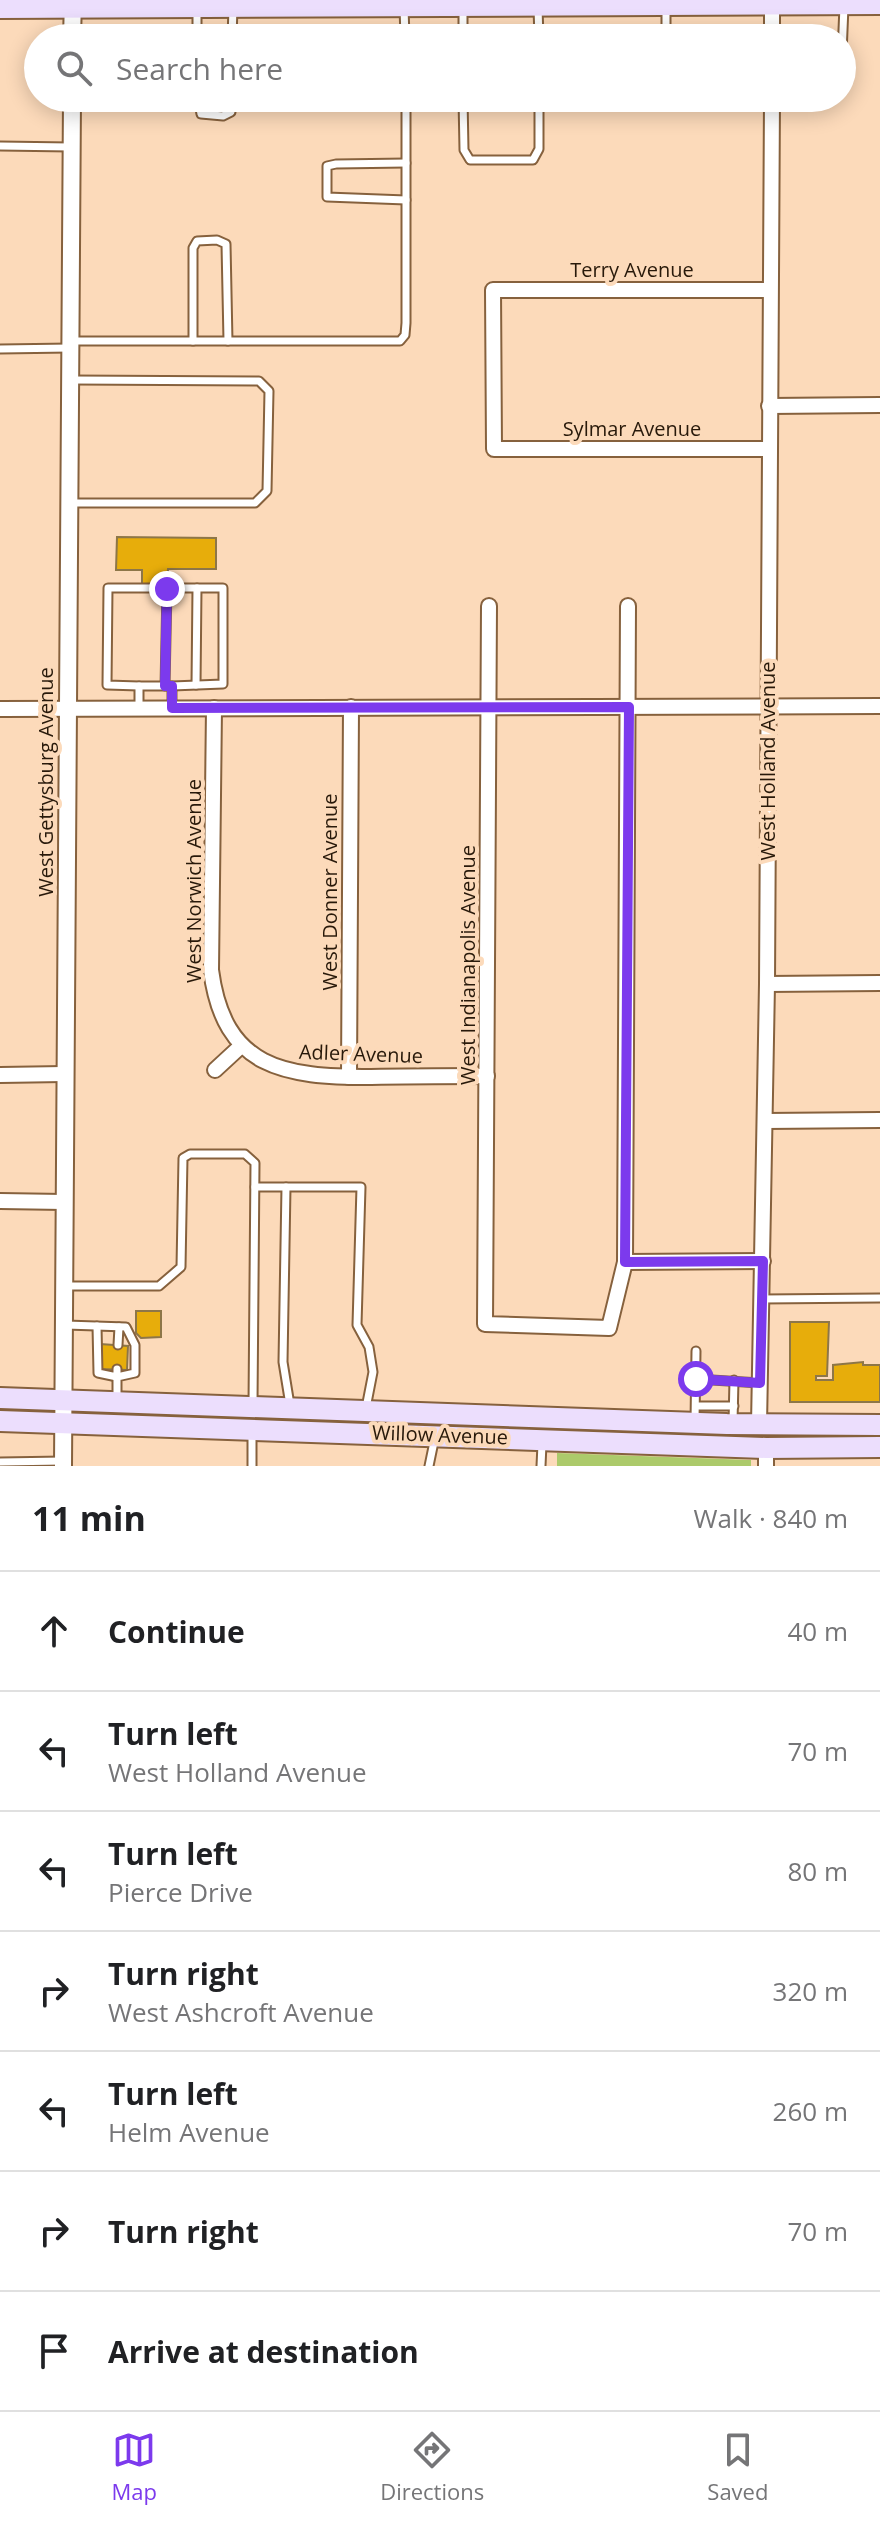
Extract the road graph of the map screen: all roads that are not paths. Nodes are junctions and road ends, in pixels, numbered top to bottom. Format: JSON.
{"nodes":[{"id":1,"x":616,"y":2,"type":"edge"},
{"id":2,"x":772,"y":2,"type":"edge"},
{"id":3,"x":111,"y":3,"type":"edge"},
{"id":4,"x":166,"y":3,"type":"edge"},
{"id":5,"x":321,"y":3,"type":"edge"},
{"id":6,"x":399,"y":3,"type":"edge"},
{"id":7,"x":473,"y":3,"type":"edge"},
{"id":8,"x":849,"y":3,"type":"edge"},
{"id":9,"x":73,"y":4,"type":"edge"},
{"id":10,"x":241,"y":4,"type":"edge"},
{"id":11,"x":538,"y":4,"type":"junction"},
{"id":12,"x":666,"y":4,"type":"junction"},
{"id":13,"x":880,"y":4,"type":"edge"},
{"id":14,"x":191,"y":5,"type":"edge"},
{"id":15,"x":0,"y":8,"type":"edge"},
{"id":16,"x":72,"y":24,"type":"edge"},
{"id":17,"x":236,"y":24,"type":"edge"},
{"id":18,"x":403,"y":24,"type":"edge"},
{"id":19,"x":467,"y":24,"type":"edge"},
{"id":20,"x":539,"y":24,"type":"edge"},
{"id":21,"x":666,"y":24,"type":"edge"},
{"id":22,"x":772,"y":24,"type":"edge"},
{"id":23,"x":846,"y":24,"type":"edge"},
{"id":24,"x":72,"y":112,"type":"edge"},
{"id":25,"x":201,"y":112,"type":"edge"},
{"id":26,"x":231,"y":112,"type":"edge"},
{"id":27,"x":406,"y":112,"type":"edge"},
{"id":28,"x":463,"y":112,"type":"edge"},
{"id":29,"x":539,"y":112,"type":"edge"},
{"id":30,"x":772,"y":112,"type":"edge"},
{"id":31,"x":0,"y":146,"type":"edge"},
{"id":32,"x":71,"y":147,"type":"junction"},
{"id":33,"x":406,"y":163,"type":"junction"},
{"id":34,"x":406,"y":200,"type":"junction"},
{"id":35,"x":770,"y":290,"type":"junction"},
{"id":36,"x":193,"y":341,"type":"junction"},
{"id":37,"x":228,"y":341,"type":"junction"},
{"id":38,"x":70,"y":344,"type":"junction"},
{"id":39,"x":0,"y":349,"type":"edge"},
{"id":40,"x":70,"y":380,"type":"junction"},
{"id":41,"x":880,"y":405,"type":"edge"},
{"id":42,"x":769,"y":406,"type":"junction"},
{"id":43,"x":494,"y":449,"type":"joint"},
{"id":44,"x":770,"y":449,"type":"junction"},
{"id":45,"x":69,"y":503,"type":"junction"},
{"id":46,"x":197,"y":588,"type":"junction"},
{"id":47,"x":167,"y":589,"type":"junction"},
{"id":48,"x":489,"y":606,"type":"dead end"},
{"id":49,"x":628,"y":606,"type":"dead end"},
{"id":50,"x":196,"y":685,"type":"junction"},
{"id":51,"x":139,"y":686,"type":"junction"},
{"id":52,"x":169,"y":686,"type":"junction"},
{"id":53,"x":768,"y":706,"type":"junction"},
{"id":54,"x":880,"y":706,"type":"edge"},
{"id":55,"x":351,"y":707,"type":"junction"},
{"id":56,"x":629,"y":707,"type":"junction"},
{"id":57,"x":66,"y":708,"type":"junction"},
{"id":58,"x":139,"y":708,"type":"junction"},
{"id":59,"x":172,"y":708,"type":"junction"},
{"id":60,"x":214,"y":708,"type":"junction"},
{"id":61,"x":0,"y":709,"type":"edge"},
{"id":62,"x":489,"y":709,"type":"junction"},
{"id":63,"x":880,"y":983,"type":"edge"},
{"id":64,"x":767,"y":984,"type":"junction"},
{"id":65,"x":241,"y":1046,"type":"junction"},
{"id":66,"x":215,"y":1070,"type":"dead end"},
{"id":67,"x":64,"y":1074,"type":"junction"},
{"id":68,"x":0,"y":1075,"type":"edge"},
{"id":69,"x":487,"y":1076,"type":"junction"},
{"id":70,"x":349,"y":1077,"type":"junction"},
{"id":71,"x":880,"y":1120,"type":"edge"},
{"id":72,"x":765,"y":1121,"type":"junction"},
{"id":73,"x":255,"y":1187,"type":"junction"},
{"id":74,"x":286,"y":1187,"type":"junction"},
{"id":75,"x":0,"y":1201,"type":"edge"},
{"id":76,"x":64,"y":1202,"type":"junction"},
{"id":77,"x":763,"y":1261,"type":"junction"},
{"id":78,"x":625,"y":1262,"type":"junction"},
{"id":79,"x":63,"y":1286,"type":"junction"},
{"id":80,"x":880,"y":1298,"type":"edge"},
{"id":81,"x":762,"y":1299,"type":"junction"},
{"id":82,"x":63,"y":1325,"type":"junction"},
{"id":83,"x":97,"y":1326,"type":"junction"},
{"id":84,"x":119,"y":1327,"type":"junction"},
{"id":85,"x":118,"y":1345,"type":"dead end"},
{"id":86,"x":696,"y":1351,"type":"dead end"},
{"id":87,"x":117,"y":1373,"type":"junction"},
{"id":88,"x":696,"y":1379,"type":"junction"},
{"id":89,"x":734,"y":1380,"type":"junction"},
{"id":90,"x":760,"y":1383,"type":"junction"},
{"id":91,"x":0,"y":1398,"type":"edge"},
{"id":92,"x":63,"y":1398,"type":"junction"},
{"id":93,"x":117,"y":1400,"type":"junction"},
{"id":94,"x":253,"y":1406,"type":"junction"},
{"id":95,"x":290,"y":1407,"type":"junction"},
{"id":96,"x":365,"y":1410,"type":"junction"},
{"id":97,"x":419,"y":1412,"type":"junction"},
{"id":98,"x":695,"y":1414,"type":"junction"},
{"id":99,"x":733,"y":1415,"type":"junction"},
{"id":100,"x":540,"y":1417,"type":"junction"},
{"id":101,"x":0,"y":1421,"type":"edge"},
{"id":102,"x":63,"y":1421,"type":"junction"},
{"id":103,"x":759,"y":1425,"type":"junction"},
{"id":104,"x":870,"y":1425,"type":"edge"},
{"id":105,"x":252,"y":1428,"type":"junction"},
{"id":106,"x":339,"y":1432,"type":"junction"},
{"id":107,"x":436,"y":1435,"type":"junction"},
{"id":108,"x":542,"y":1439,"type":"junction"},
{"id":109,"x":633,"y":1442,"type":"junction"},
{"id":110,"x":880,"y":1447,"type":"edge"},
{"id":111,"x":766,"y":1457,"type":"edge"},
{"id":112,"x":0,"y":1462,"type":"edge"},
{"id":113,"x":63,"y":1464,"type":"edge"},
{"id":114,"x":252,"y":1466,"type":"edge"},
{"id":115,"x":429,"y":1466,"type":"edge"},
{"id":116,"x":541,"y":1466,"type":"edge"}],
"edges":[{"from":1,"to":11,"type":"main road"},
{"from":1,"to":12,"type":"main road"},
{"from":2,"to":8,"type":"main road"},
{"from":2,"to":12,"type":"main road"},
{"from":2,"to":22,"type":"street"},
{"from":3,"to":4,"type":"main road"},
{"from":3,"to":9,"type":"main road"},
{"from":4,"to":14,"type":"main road"},
{"from":5,"to":6,"type":"main road"},
{"from":5,"to":10,"type":"main road"},
{"from":6,"to":7,"type":"main road"},
{"from":6,"to":18,"type":"lane"},
{"from":7,"to":11,"type":"main road"},
{"from":7,"to":19,"type":"lane"},
{"from":8,"to":13,"type":"main road"},
{"from":8,"to":23,"type":"lane"},
{"from":9,"to":15,"type":"main road"},
{"from":9,"to":16,"type":"street"},
{"from":10,"to":14,"type":"main road"},
{"from":10,"to":17,"type":"lane"},
{"from":11,"to":20,"type":"lane"},
{"from":12,"to":21,"type":"lane"},
{"from":24,"to":32,"type":"street","name":"West Gettysburg Avenue"},
{"from":25,"to":26,"type":"lane"},
{"from":27,"to":33,"type":"lane"},
{"from":28,"to":29,"type":"lane"},
{"from":30,"to":35,"type":"street","name":"West Holland Avenue"},
{"from":31,"to":32,"type":"lane"},
{"from":32,"to":38,"type":"street","name":"West Gettysburg Avenue"},
{"from":33,"to":34,"type":"lane"},
{"from":33,"to":34,"type":"lane"},
{"from":34,"to":37,"type":"lane"},
{"from":35,"to":42,"type":"street","name":"West Holland Avenue"},
{"from":35,"to":43,"type":"street","name":"Terry Avenue"},
{"from":36,"to":37,"type":"lane"},
{"from":36,"to":37,"type":"lane"},
{"from":36,"to":38,"type":"lane"},
{"from":38,"to":39,"type":"lane"},
{"from":38,"to":40,"type":"street","name":"West Gettysburg Avenue"},
{"from":40,"to":45,"type":"street","name":"West Gettysburg Avenue"},
{"from":40,"to":45,"type":"lane"},
{"from":41,"to":42,"type":"street"},
{"from":42,"to":44,"type":"street","name":"West Holland Avenue"},
{"from":43,"to":44,"type":"street","name":"Sylmar Avenue"},
{"from":44,"to":53,"type":"street","name":"West Holland Avenue"},
{"from":45,"to":57,"type":"street","name":"West Gettysburg Avenue"},
{"from":46,"to":47,"type":"lane"},
{"from":46,"to":50,"type":"lane"},
{"from":46,"to":50,"type":"lane"},
{"from":47,"to":51,"type":"lane"},
{"from":47,"to":52,"type":"lane"},
{"from":48,"to":62,"type":"street","name":"West Indianapolis Avenue"},
{"from":49,"to":56,"type":"street"},
{"from":50,"to":52,"type":"lane"},
{"from":51,"to":52,"type":"lane"},
{"from":51,"to":58,"type":"lane"},
{"from":52,"to":59,"type":"lane"},
{"from":53,"to":54,"type":"street"},
{"from":53,"to":56,"type":"street"},
{"from":53,"to":64,"type":"street","name":"West Holland Avenue"},
{"from":55,"to":60,"type":"street"},
{"from":55,"to":62,"type":"street"},
{"from":55,"to":70,"type":"street","name":"West Donner Avenue"},
{"from":56,"to":62,"type":"street"},
{"from":56,"to":78,"type":"street"},
{"from":57,"to":58,"type":"street"},
{"from":57,"to":61,"type":"street"},
{"from":57,"to":67,"type":"street","name":"West Gettysburg Avenue"},
{"from":58,"to":59,"type":"street"},
{"from":59,"to":60,"type":"street"},
{"from":60,"to":65,"type":"street","name":"West Norwich Avenue"},
{"from":62,"to":69,"type":"street","name":"West Indianapolis Avenue"},
{"from":63,"to":64,"type":"street"},
{"from":64,"to":72,"type":"street","name":"West Holland Avenue"},
{"from":65,"to":66,"type":"street"},
{"from":65,"to":70,"type":"street","name":"Adler Avenue"},
{"from":67,"to":68,"type":"street"},
{"from":67,"to":76,"type":"street","name":"West Gettysburg Avenue"},
{"from":69,"to":70,"type":"street","name":"Adler Avenue"},
{"from":69,"to":78,"type":"street","name":"West Indianapolis Avenue"},
{"from":71,"to":72,"type":"street"},
{"from":72,"to":77,"type":"street","name":"West Holland Avenue"},
{"from":73,"to":74,"type":"lane"},
{"from":73,"to":79,"type":"lane"},
{"from":73,"to":94,"type":"lane"},
{"from":74,"to":95,"type":"lane"},
{"from":74,"to":96,"type":"lane"},
{"from":75,"to":76,"type":"street"},
{"from":76,"to":79,"type":"street","name":"West Gettysburg Avenue"},
{"from":77,"to":78,"type":"street"},
{"from":77,"to":81,"type":"street","name":"West Holland Avenue"},
{"from":79,"to":82,"type":"street","name":"West Gettysburg Avenue"},
{"from":80,"to":81,"type":"lane"},
{"from":81,"to":90,"type":"street","name":"West Holland Avenue"},
{"from":82,"to":83,"type":"lane"},
{"from":82,"to":92,"type":"street","name":"West Gettysburg Avenue"},
{"from":83,"to":84,"type":"lane"},
{"from":83,"to":87,"type":"lane"},
{"from":84,"to":85,"type":"lane"},
{"from":84,"to":87,"type":"lane"},
{"from":86,"to":88,"type":"lane"},
{"from":87,"to":93,"type":"lane"},
{"from":88,"to":89,"type":"lane"},
{"from":88,"to":98,"type":"lane"},
{"from":89,"to":90,"type":"lane"},
{"from":89,"to":99,"type":"lane"},
{"from":90,"to":103,"type":"street","name":"West Holland Avenue"},
{"from":91,"to":92,"type":"main road","name":"Willow Avenue"},
{"from":92,"to":93,"type":"main road","name":"Willow Avenue"},
{"from":92,"to":102,"type":"street","name":"West Gettysburg Avenue"},
{"from":93,"to":94,"type":"main road","name":"Willow Avenue"},
{"from":94,"to":95,"type":"main road","name":"Willow Avenue"},
{"from":95,"to":96,"type":"main road","name":"Willow Avenue"},
{"from":96,"to":97,"type":"main road","name":"Willow Avenue"},
{"from":96,"to":105,"type":"main road"},
{"from":97,"to":100,"type":"main road","name":"Willow Avenue"},
{"from":97,"to":106,"type":"main road"},
{"from":98,"to":99,"type":"main road","name":"Willow Avenue"},
{"from":98,"to":100,"type":"main road","name":"Willow Avenue"},
{"from":99,"to":103,"type":"main road","name":"Willow Avenue"},
{"from":100,"to":107,"type":"main road"},
{"from":101,"to":102,"type":"main road","name":"Willow Avenue"},
{"from":102,"to":105,"type":"main road","name":"Willow Avenue"},
{"from":102,"to":113,"type":"street","name":"West Gettysburg Avenue"},
{"from":103,"to":104,"type":"main road","name":"Willow Avenue"},
{"from":103,"to":109,"type":"main road"},
{"from":104,"to":111,"type":"main road"},
{"from":105,"to":106,"type":"main road","name":"Willow Avenue"},
{"from":105,"to":114,"type":"lane"},
{"from":106,"to":107,"type":"main road","name":"Willow Avenue"},
{"from":107,"to":108,"type":"main road","name":"Willow Avenue"},
{"from":107,"to":115,"type":"lane"},
{"from":108,"to":109,"type":"main road","name":"Willow Avenue"},
{"from":108,"to":116,"type":"lane"},
{"from":109,"to":111,"type":"main road","name":"Willow Avenue"},
{"from":110,"to":111,"type":"main road","name":"Willow Avenue"},
{"from":112,"to":113,"type":"lane"}]}
